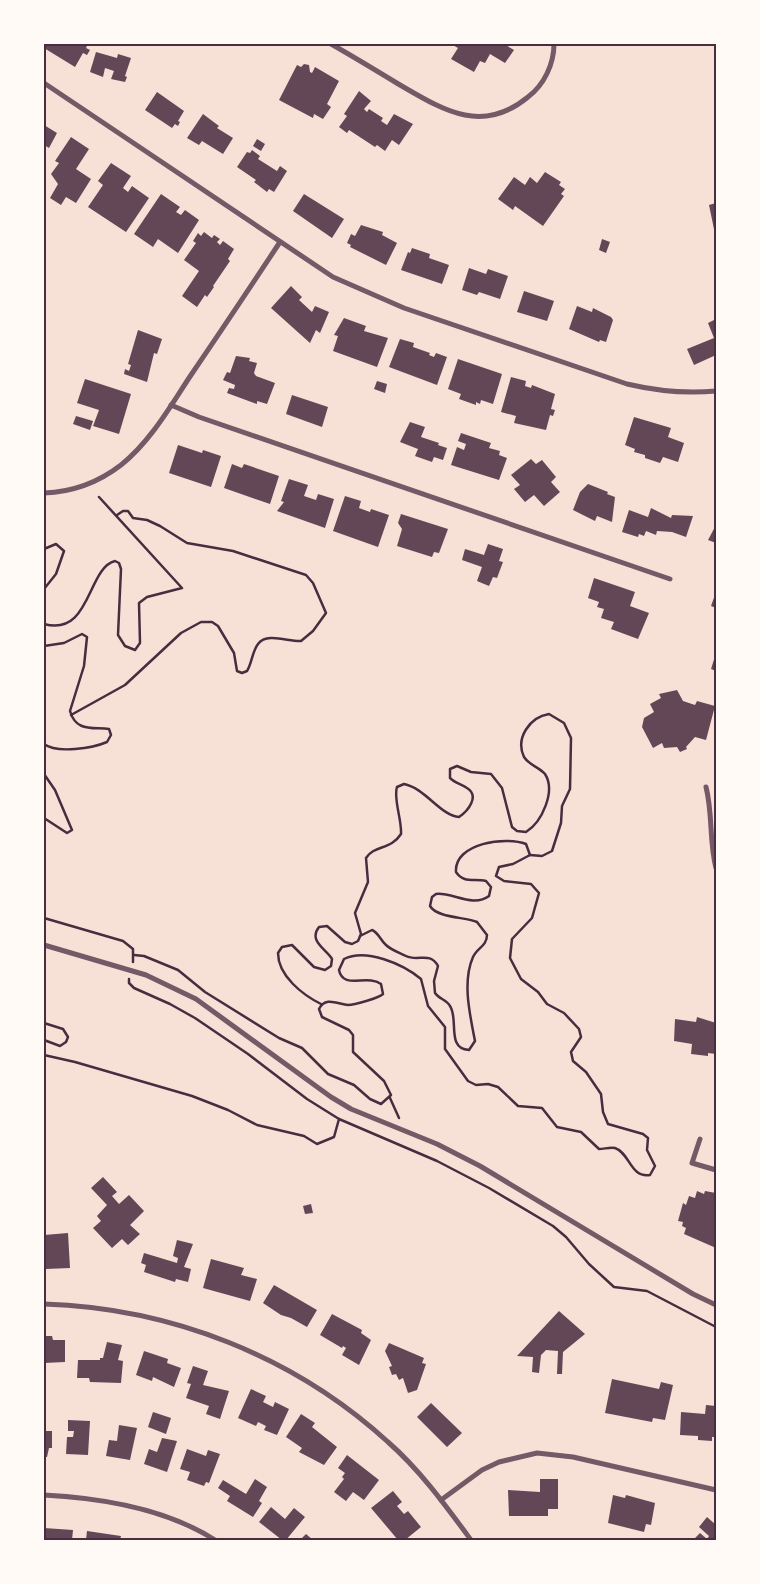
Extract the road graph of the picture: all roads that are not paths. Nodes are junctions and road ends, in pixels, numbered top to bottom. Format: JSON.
{"nodes":[{"id":1,"x":330,"y":44,"type":"edge"},
{"id":2,"x":554,"y":44,"type":"edge"},
{"id":3,"x":44,"y":83,"type":"edge"},
{"id":4,"x":280,"y":242,"type":"junction"},
{"id":5,"x":716,"y":390,"type":"edge"},
{"id":6,"x":171,"y":405,"type":"junction"},
{"id":7,"x":44,"y":493,"type":"edge"},
{"id":8,"x":670,"y":579,"type":"dead end"},
{"id":9,"x":706,"y":787,"type":"dead end"},
{"id":10,"x":716,"y":868,"type":"edge"},
{"id":11,"x":44,"y":945,"type":"edge"},
{"id":12,"x":700,"y":1139,"type":"dead end"},
{"id":13,"x":716,"y":1170,"type":"edge"},
{"id":14,"x":44,"y":1304,"type":"edge"},
{"id":15,"x":716,"y":1305,"type":"edge"},
{"id":16,"x":716,"y":1490,"type":"edge"},
{"id":17,"x":44,"y":1495,"type":"edge"},
{"id":18,"x":442,"y":1500,"type":"junction"},
{"id":19,"x":215,"y":1540,"type":"edge"},
{"id":20,"x":471,"y":1540,"type":"edge"}],
"edges":[{"from":1,"to":2,"type":"street"},
{"from":3,"to":4,"type":"street"},
{"from":4,"to":5,"type":"street"},
{"from":4,"to":6,"type":"street"},
{"from":6,"to":7,"type":"street"},
{"from":6,"to":8,"type":"street"},
{"from":9,"to":10,"type":"street"},
{"from":11,"to":15,"type":"street"},
{"from":12,"to":13,"type":"street"},
{"from":14,"to":18,"type":"street"},
{"from":16,"to":18,"type":"street"},
{"from":17,"to":19,"type":"street"},
{"from":18,"to":20,"type":"street"}]}
